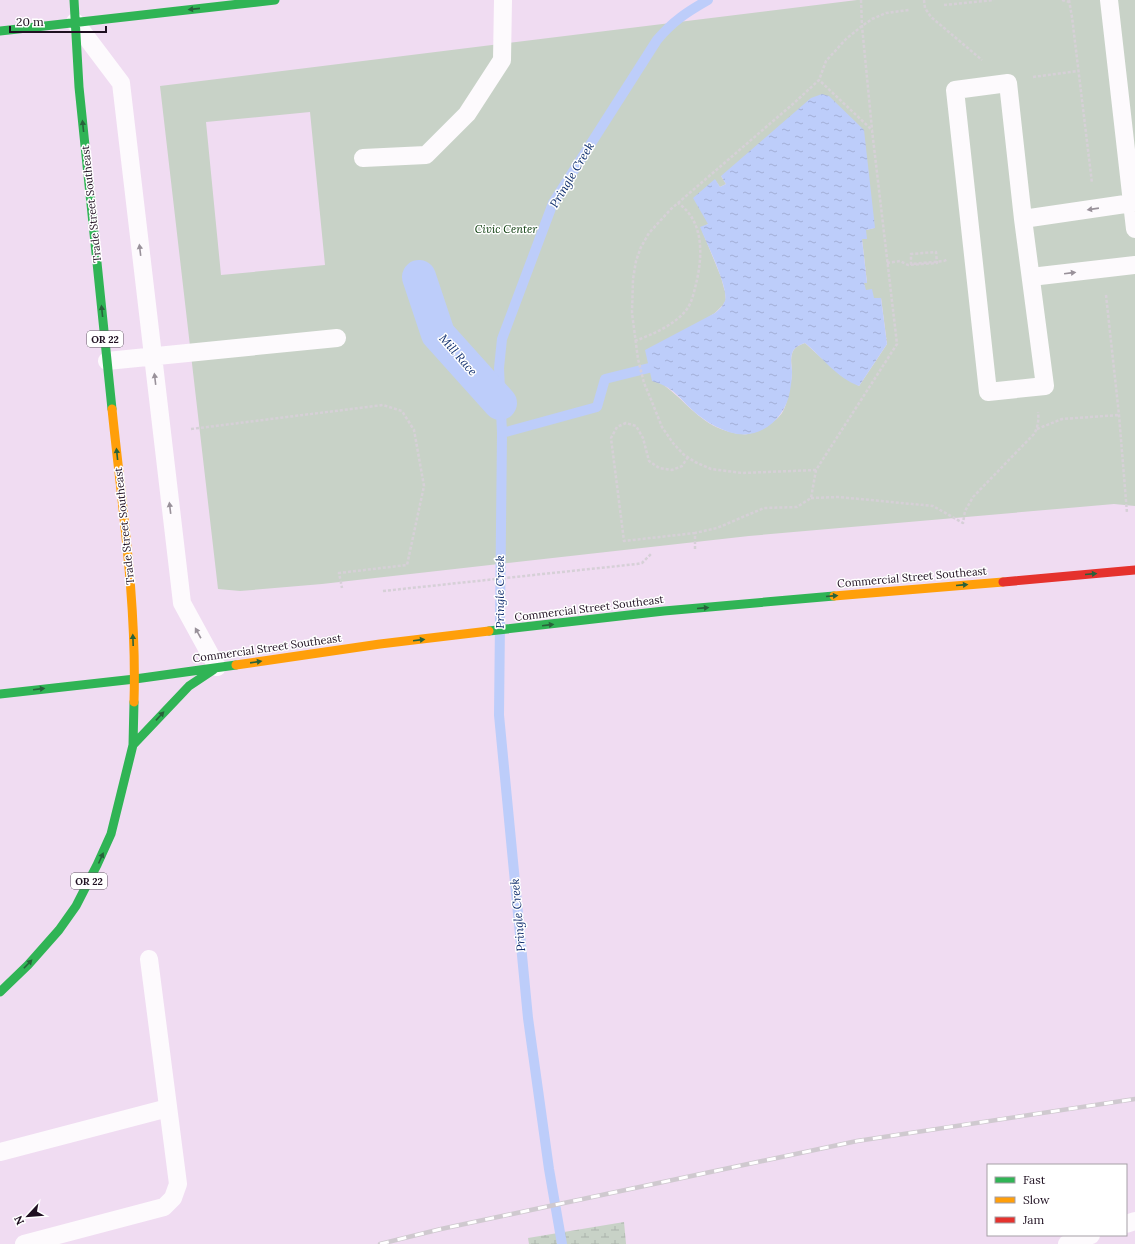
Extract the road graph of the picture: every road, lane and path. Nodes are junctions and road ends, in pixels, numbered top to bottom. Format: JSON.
{"nodes":[{"id":1,"x":74,"y":0,"type":"edge"},
{"id":2,"x":275,"y":0,"type":"edge"},
{"id":3,"x":502,"y":0,"type":"edge"},
{"id":4,"x":861,"y":0,"type":"edge"},
{"id":5,"x":924,"y":0,"type":"edge"},
{"id":6,"x":994,"y":0,"type":"edge"},
{"id":7,"x":1062,"y":0,"type":"edge"},
{"id":8,"x":1109,"y":0,"type":"edge"},
{"id":9,"x":1069,"y":2,"type":"dead end"},
{"id":10,"x":944,"y":5,"type":"dead end"},
{"id":11,"x":909,"y":10,"type":"dead end"},
{"id":12,"x":75,"y":22,"type":"junction"},
{"id":13,"x":862,"y":26,"type":"junction"},
{"id":14,"x":0,"y":31,"type":"edge"},
{"id":15,"x":955,"y":38,"type":"dead end"},
{"id":16,"x":1078,"y":71,"type":"dead end"},
{"id":17,"x":1031,"y":77,"type":"dead end"},
{"id":18,"x":819,"y":80,"type":"junction"},
{"id":19,"x":872,"y":130,"type":"junction"},
{"id":20,"x":363,"y":158,"type":"dead end"},
{"id":21,"x":678,"y":203,"type":"junction"},
{"id":22,"x":1132,"y":203,"type":"junction"},
{"id":23,"x":1023,"y":219,"type":"junction"},
{"id":24,"x":1135,"y":228,"type":"edge"},
{"id":25,"x":944,"y":261,"type":"dead end"},
{"id":26,"x":888,"y":263,"type":"junction"},
{"id":27,"x":1135,"y":264,"type":"edge"},
{"id":28,"x":1031,"y":277,"type":"junction"},
{"id":29,"x":337,"y":338,"type":"dead end"},
{"id":30,"x":635,"y":341,"type":"junction"},
{"id":31,"x":153,"y":357,"type":"junction"},
{"id":32,"x":107,"y":361,"type":"junction"},
{"id":33,"x":1119,"y":415,"type":"dead end"},
{"id":34,"x":191,"y":429,"type":"dead end"},
{"id":35,"x":1037,"y":429,"type":"dead end"},
{"id":36,"x":688,"y":457,"type":"junction"},
{"id":37,"x":1002,"y":468,"type":"dead end"},
{"id":38,"x":816,"y":470,"type":"junction"},
{"id":39,"x":811,"y":498,"type":"junction"},
{"id":40,"x":694,"y":533,"type":"junction"},
{"id":41,"x":695,"y":549,"type":"dead end"},
{"id":42,"x":651,"y":554,"type":"dead end"},
{"id":43,"x":1135,"y":570,"type":"edge"},
{"id":44,"x":342,"y":588,"type":"dead end"},
{"id":45,"x":383,"y":591,"type":"dead end"},
{"id":46,"x":217,"y":667,"type":"junction"},
{"id":47,"x":134,"y":678,"type":"junction"},
{"id":48,"x":0,"y":694,"type":"edge"},
{"id":49,"x":133,"y":745,"type":"junction"},
{"id":50,"x":149,"y":959,"type":"dead end"},
{"id":51,"x":0,"y":992,"type":"edge"},
{"id":52,"x":168,"y":1108,"type":"junction"},
{"id":53,"x":0,"y":1152,"type":"edge"},
{"id":54,"x":1088,"y":1236,"type":"edge"},
{"id":55,"x":24,"y":1244,"type":"edge"},
{"id":56,"x":1066,"y":1244,"type":"edge"}],
"edges":[{"from":1,"to":12,"type":"main road","name":"Trade Street Southeast","number":"OR 22"},
{"from":2,"to":12,"type":"main road","one_way":true},
{"from":3,"to":20,"type":"lane"},
{"from":4,"to":13,"type":"path"},
{"from":5,"to":15,"type":"path"},
{"from":6,"to":10,"type":"path"},
{"from":7,"to":9,"type":"path"},
{"from":8,"to":22,"type":"lane"},
{"from":11,"to":13,"type":"path"},
{"from":12,"to":14,"type":"main road"},
{"from":31,"to":12,"type":"lane","one_way":true},
{"from":32,"to":12,"type":"main road","name":"Trade Street Southeast","number":"OR 22","one_way":true},
{"from":13,"to":18,"type":"path"},
{"from":13,"to":19,"type":"path"},
{"from":16,"to":17,"type":"path"},
{"from":18,"to":19,"type":"path"},
{"from":18,"to":21,"type":"path"},
{"from":19,"to":26,"type":"path"},
{"from":21,"to":30,"type":"path"},
{"from":21,"to":30,"type":"path"},
{"from":22,"to":23,"type":"lane","one_way":true},
{"from":22,"to":24,"type":"lane"},
{"from":23,"to":28,"type":"lane"},
{"from":23,"to":28,"type":"lane"},
{"from":25,"to":26,"type":"path"},
{"from":26,"to":38,"type":"path"},
{"from":28,"to":27,"type":"lane","one_way":true},
{"from":29,"to":31,"type":"lane"},
{"from":30,"to":36,"type":"path"},
{"from":31,"to":32,"type":"lane"},
{"from":46,"to":31,"type":"lane","one_way":true},
{"from":47,"to":32,"type":"main road","name":"Trade Street Southeast","number":"OR 22","one_way":true},
{"from":33,"to":35,"type":"path"},
{"from":34,"to":44,"type":"path"},
{"from":36,"to":38,"type":"path"},
{"from":36,"to":40,"type":"path"},
{"from":37,"to":39,"type":"path"},
{"from":38,"to":39,"type":"path"},
{"from":39,"to":40,"type":"path"},
{"from":40,"to":41,"type":"path"},
{"from":42,"to":45,"type":"path"},
{"from":46,"to":43,"type":"main road","name":"Commercial Street Southeast","one_way":true},
{"from":46,"to":47,"type":"main road","name":"Commercial Street Southeast"},
{"from":49,"to":46,"type":"main road","one_way":true},
{"from":48,"to":47,"type":"main road","name":"Commercial Street Southeast","one_way":true},
{"from":47,"to":49,"type":"main road","name":"Trade Street Southeast","number":"OR 22"},
{"from":51,"to":49,"type":"main road","name":"Trade Street Southeast","number":"OR 22","one_way":true},
{"from":50,"to":52,"type":"lane"},
{"from":52,"to":53,"type":"lane"},
{"from":52,"to":55,"type":"lane"},
{"from":54,"to":56,"type":"lane"}]}
